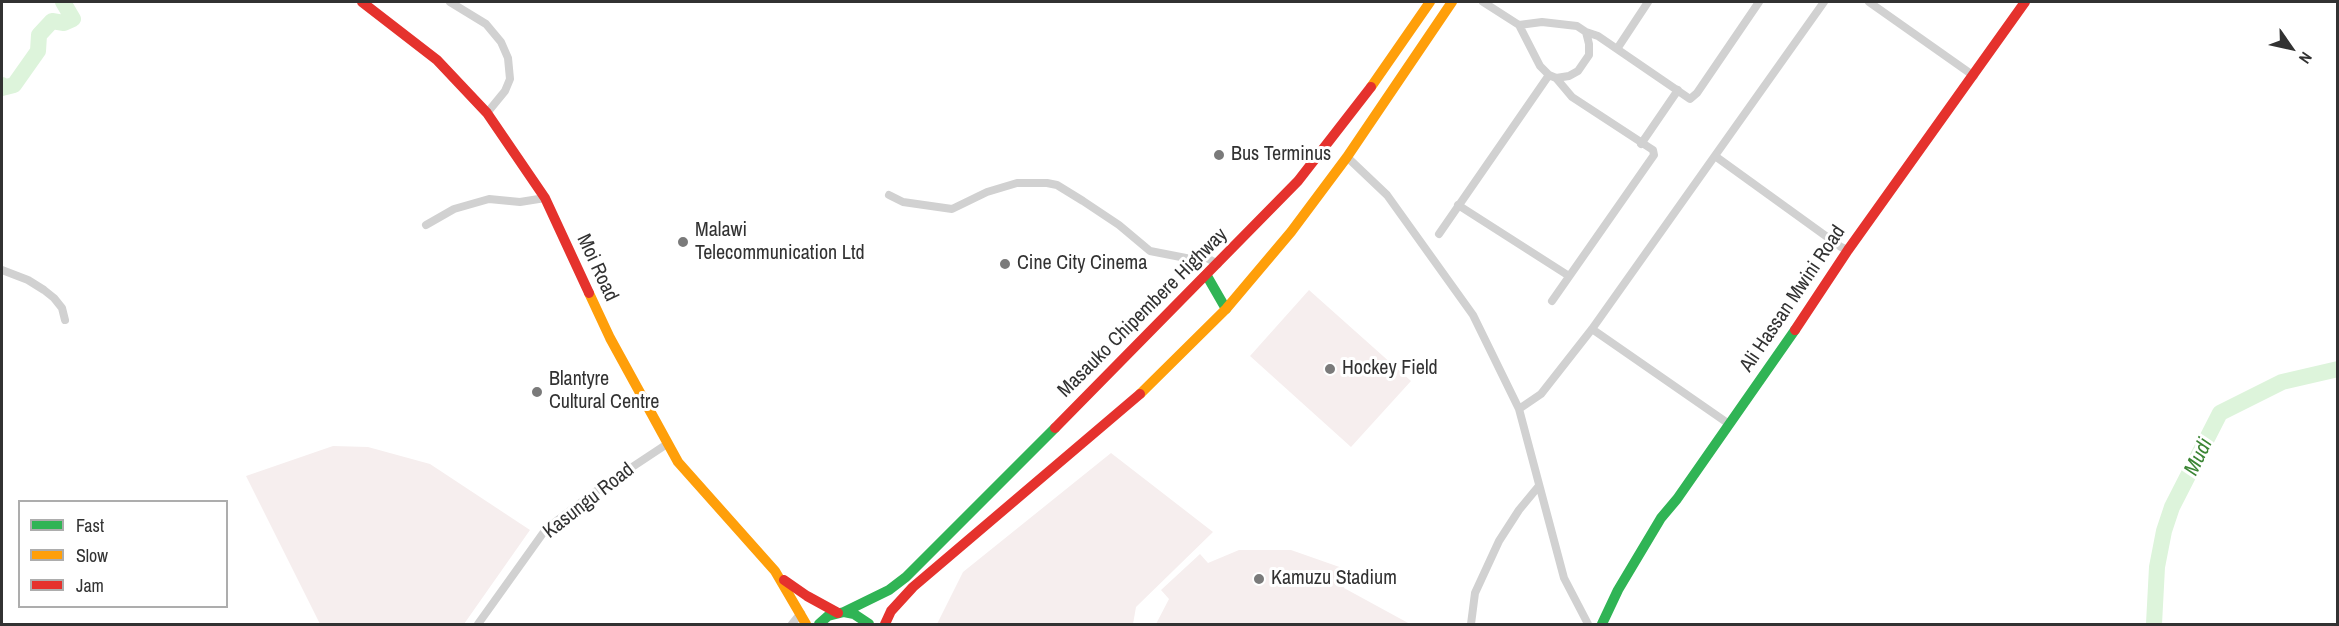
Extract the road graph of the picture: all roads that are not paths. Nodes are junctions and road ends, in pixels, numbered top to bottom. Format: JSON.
{"nodes":[{"id":1,"x":362,"y":2,"type":"edge"},
{"id":2,"x":450,"y":2,"type":"edge"},
{"id":3,"x":1430,"y":2,"type":"edge"},
{"id":4,"x":1452,"y":2,"type":"edge"},
{"id":5,"x":1484,"y":2,"type":"edge"},
{"id":6,"x":1648,"y":2,"type":"edge"},
{"id":7,"x":1759,"y":2,"type":"edge"},
{"id":8,"x":1824,"y":2,"type":"edge"},
{"id":9,"x":1869,"y":2,"type":"edge"},
{"id":10,"x":2025,"y":2,"type":"edge"},
{"id":11,"x":1519,"y":25,"type":"junction"},
{"id":12,"x":1586,"y":32,"type":"junction"},
{"id":13,"x":1617,"y":49,"type":"junction"},
{"id":14,"x":1552,"y":76,"type":"junction"},
{"id":15,"x":1974,"y":76,"type":"junction"},
{"id":16,"x":1678,"y":90,"type":"junction"},
{"id":17,"x":487,"y":114,"type":"junction"},
{"id":18,"x":1641,"y":144,"type":"junction"},
{"id":19,"x":1715,"y":156,"type":"junction"},
{"id":20,"x":1347,"y":157,"type":"junction"},
{"id":21,"x":889,"y":195,"type":"dead end"},
{"id":22,"x":545,"y":198,"type":"junction"},
{"id":23,"x":1458,"y":205,"type":"junction"},
{"id":24,"x":426,"y":225,"type":"dead end"},
{"id":25,"x":1439,"y":234,"type":"dead end"},
{"id":26,"x":1848,"y":250,"type":"junction"},
{"id":27,"x":1218,"y":264,"type":"junction"},
{"id":28,"x":2,"y":270,"type":"edge"},
{"id":29,"x":1207,"y":276,"type":"junction"},
{"id":30,"x":1569,"y":276,"type":"junction"},
{"id":31,"x":1552,"y":301,"type":"dead end"},
{"id":32,"x":1226,"y":309,"type":"junction"},
{"id":33,"x":65,"y":320,"type":"dead end"},
{"id":34,"x":1592,"y":329,"type":"junction"},
{"id":35,"x":1519,"y":409,"type":"junction"},
{"id":36,"x":1729,"y":424,"type":"junction"},
{"id":37,"x":666,"y":444,"type":"junction"},
{"id":38,"x":1538,"y":487,"type":"junction"},
{"id":39,"x":775,"y":571,"type":"junction"},
{"id":40,"x":841,"y":612,"type":"junction"},
{"id":41,"x":801,"y":613,"type":"junction"},
{"id":42,"x":478,"y":624,"type":"edge"},
{"id":43,"x":792,"y":624,"type":"edge"},
{"id":44,"x":806,"y":624,"type":"edge"},
{"id":45,"x":819,"y":624,"type":"edge"},
{"id":46,"x":869,"y":624,"type":"edge"},
{"id":47,"x":885,"y":624,"type":"edge"},
{"id":48,"x":1471,"y":624,"type":"edge"},
{"id":49,"x":1588,"y":624,"type":"edge"},
{"id":50,"x":1602,"y":624,"type":"edge"}],
"edges":[{"from":1,"to":17,"type":"main road","name":"Moi Road"},
{"from":2,"to":17,"type":"street"},
{"from":3,"to":27,"type":"main road","name":"Masauko Chipembere Highway"},
{"from":4,"to":20,"type":"main road"},
{"from":5,"to":11,"type":"street"},
{"from":6,"to":13,"type":"street"},
{"from":7,"to":16,"type":"street"},
{"from":8,"to":19,"type":"street"},
{"from":9,"to":15,"type":"street"},
{"from":10,"to":15,"type":"main road","name":"Ali Hassan Mwini Road"},
{"from":11,"to":12,"type":"street"},
{"from":11,"to":14,"type":"street"},
{"from":12,"to":13,"type":"street"},
{"from":12,"to":14,"type":"street"},
{"from":13,"to":16,"type":"street"},
{"from":14,"to":18,"type":"street"},
{"from":14,"to":23,"type":"street"},
{"from":15,"to":26,"type":"main road","name":"Ali Hassan Mwini Road"},
{"from":16,"to":18,"type":"street"},
{"from":17,"to":22,"type":"main road","name":"Moi Road"},
{"from":18,"to":30,"type":"street"},
{"from":19,"to":26,"type":"street"},
{"from":19,"to":34,"type":"street"},
{"from":20,"to":32,"type":"main road"},
{"from":20,"to":35,"type":"street"},
{"from":21,"to":27,"type":"street"},
{"from":22,"to":24,"type":"street"},
{"from":22,"to":37,"type":"main road","name":"Moi Road"},
{"from":23,"to":25,"type":"street"},
{"from":23,"to":30,"type":"street"},
{"from":26,"to":36,"type":"main road","name":"Ali Hassan Mwini Road"},
{"from":27,"to":29,"type":"main road","name":"Masauko Chipembere Highway"},
{"from":28,"to":33,"type":"street"},
{"from":29,"to":32,"type":"main road"},
{"from":29,"to":40,"type":"main road","name":"Masauko Chipembere Highway"},
{"from":30,"to":31,"type":"street"},
{"from":32,"to":47,"type":"main road"},
{"from":34,"to":35,"type":"street"},
{"from":34,"to":36,"type":"street"},
{"from":35,"to":38,"type":"street"},
{"from":36,"to":50,"type":"main road","name":"Ali Hassan Mwini Road"},
{"from":37,"to":39,"type":"main road","name":"Moi Road"},
{"from":37,"to":42,"type":"street","name":"Kasungu Road"},
{"from":38,"to":48,"type":"street"},
{"from":38,"to":49,"type":"street"},
{"from":39,"to":40,"type":"main road"},
{"from":39,"to":41,"type":"main road"},
{"from":40,"to":45,"type":"main road","name":"Masauko Chipembere Highway"},
{"from":40,"to":46,"type":"main road"},
{"from":41,"to":43,"type":"street"},
{"from":41,"to":44,"type":"main road"}]}
